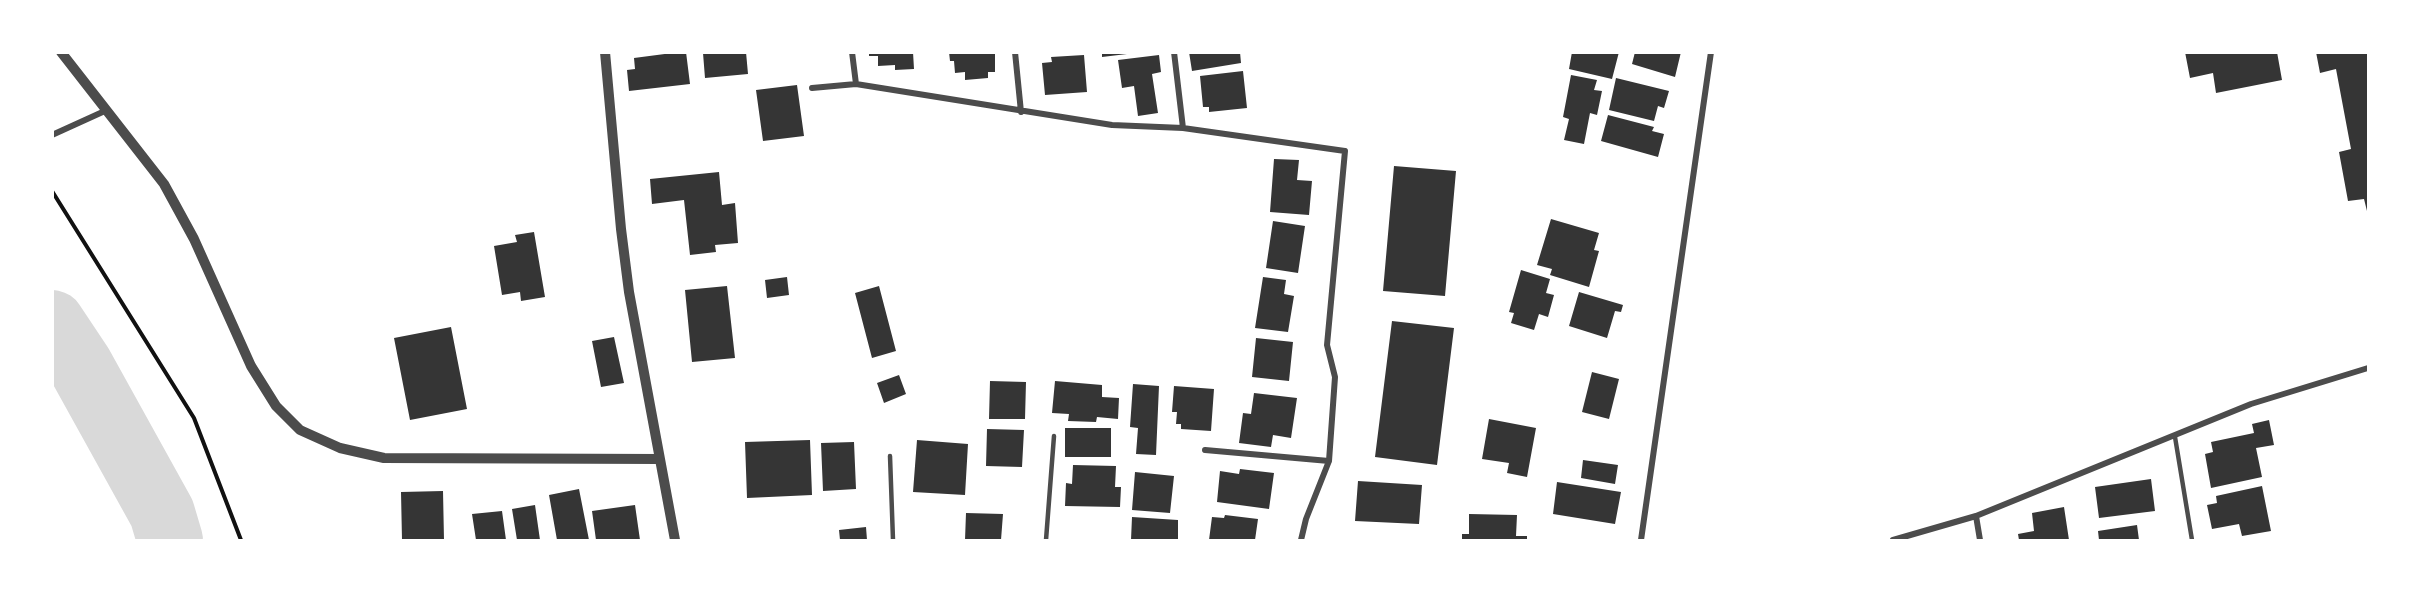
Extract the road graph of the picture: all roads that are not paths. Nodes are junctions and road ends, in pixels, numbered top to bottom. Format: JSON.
{"nodes":[{"id":1,"x":61,"y":52,"type":"edge"},
{"id":2,"x":604,"y":52,"type":"edge"},
{"id":3,"x":852,"y":52,"type":"edge"},
{"id":4,"x":1015,"y":52,"type":"edge"},
{"id":5,"x":1174,"y":52,"type":"edge"},
{"id":6,"x":1712,"y":52,"type":"edge"},
{"id":7,"x":856,"y":84,"type":"junction"},
{"id":8,"x":812,"y":88,"type":"dead end"},
{"id":9,"x":107,"y":110,"type":"junction"},
{"id":10,"x":1021,"y":112,"type":"junction"},
{"id":11,"x":1183,"y":128,"type":"junction"},
{"id":12,"x":52,"y":135,"type":"edge"},
{"id":13,"x":2368,"y":368,"type":"edge"},
{"id":14,"x":1054,"y":436,"type":"dead end"},
{"id":15,"x":2175,"y":437,"type":"junction"},
{"id":16,"x":1205,"y":450,"type":"dead end"},
{"id":17,"x":890,"y":456,"type":"dead end"},
{"id":18,"x":660,"y":459,"type":"junction"},
{"id":19,"x":1329,"y":461,"type":"junction"},
{"id":20,"x":1976,"y":516,"type":"junction"},
{"id":21,"x":675,"y":540,"type":"edge"},
{"id":22,"x":892,"y":540,"type":"edge"},
{"id":23,"x":1046,"y":540,"type":"edge"},
{"id":24,"x":1301,"y":540,"type":"edge"},
{"id":25,"x":1641,"y":540,"type":"edge"},
{"id":26,"x":1893,"y":540,"type":"edge"},
{"id":27,"x":1980,"y":540,"type":"edge"},
{"id":28,"x":2192,"y":540,"type":"edge"}],
"edges":[{"from":1,"to":9,"type":"street"},
{"from":2,"to":18,"type":"street"},
{"from":3,"to":7,"type":"street"},
{"from":4,"to":10,"type":"street"},
{"from":5,"to":11,"type":"street"},
{"from":6,"to":25,"type":"street"},
{"from":7,"to":8,"type":"street"},
{"from":7,"to":10,"type":"street"},
{"from":9,"to":12,"type":"street"},
{"from":9,"to":18,"type":"street"},
{"from":10,"to":11,"type":"street"},
{"from":11,"to":19,"type":"street"},
{"from":13,"to":15,"type":"street"},
{"from":14,"to":23,"type":"lane"},
{"from":15,"to":20,"type":"street"},
{"from":15,"to":28,"type":"lane"},
{"from":16,"to":19,"type":"street"},
{"from":17,"to":22,"type":"lane"},
{"from":18,"to":21,"type":"street"},
{"from":19,"to":24,"type":"street"},
{"from":20,"to":26,"type":"street"},
{"from":20,"to":27,"type":"street"}]}
